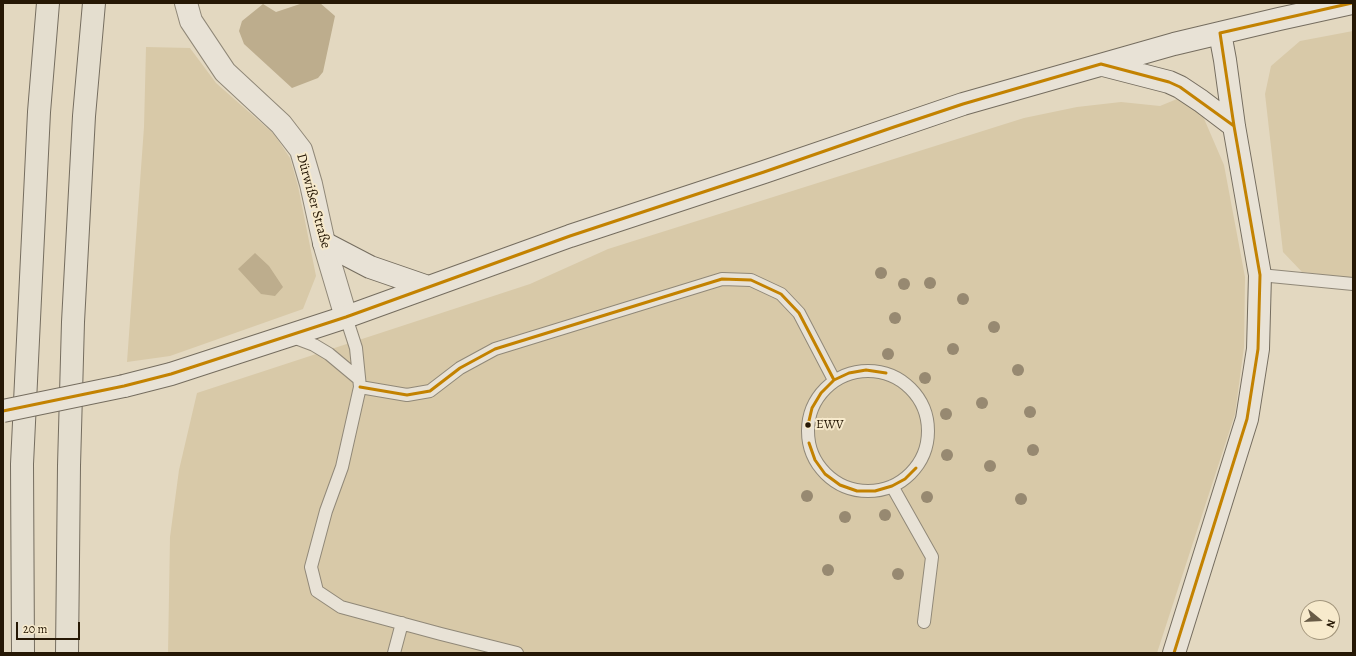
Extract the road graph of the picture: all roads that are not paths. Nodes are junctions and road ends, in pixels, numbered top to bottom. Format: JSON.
{"nodes":[{"id":1,"x":48,"y":3,"type":"edge"},
{"id":2,"x":94,"y":3,"type":"edge"},
{"id":3,"x":186,"y":3,"type":"edge"},
{"id":4,"x":1352,"y":3,"type":"edge"},
{"id":5,"x":1220,"y":33,"type":"junction"},
{"id":6,"x":1101,"y":64,"type":"junction"},
{"id":7,"x":1234,"y":126,"type":"junction"},
{"id":8,"x":324,"y":243,"type":"junction"},
{"id":9,"x":1260,"y":275,"type":"junction"},
{"id":10,"x":1353,"y":284,"type":"edge"},
{"id":11,"x":428,"y":287,"type":"junction"},
{"id":12,"x":346,"y":317,"type":"junction"},
{"id":13,"x":290,"y":336,"type":"junction"},
{"id":14,"x":834,"y":380,"type":"junction"},
{"id":15,"x":360,"y":383,"type":"junction"},
{"id":16,"x":3,"y":411,"type":"edge"},
{"id":17,"x":892,"y":486,"type":"junction"},
{"id":18,"x":924,"y":622,"type":"dead end"},
{"id":19,"x":402,"y":623,"type":"junction"},
{"id":20,"x":23,"y":653,"type":"edge"},
{"id":21,"x":67,"y":653,"type":"edge"},
{"id":22,"x":394,"y":653,"type":"edge"},
{"id":23,"x":517,"y":653,"type":"edge"},
{"id":24,"x":1174,"y":653,"type":"edge"}],
"edges":[{"from":1,"to":20,"type":"highway"},
{"from":2,"to":21,"type":"highway"},
{"from":3,"to":8,"type":"street","name":"Dürwißer Straße"},
{"from":4,"to":5,"type":"street"},
{"from":5,"to":6,"type":"street"},
{"from":5,"to":7,"type":"street"},
{"from":6,"to":7,"type":"street"},
{"from":6,"to":11,"type":"street"},
{"from":7,"to":9,"type":"street"},
{"from":8,"to":11,"type":"street"},
{"from":8,"to":12,"type":"street","name":"Dürwißer Straße"},
{"from":9,"to":10,"type":"lane"},
{"from":9,"to":24,"type":"street"},
{"from":11,"to":12,"type":"street"},
{"from":12,"to":13,"type":"street"},
{"from":12,"to":15,"type":"lane"},
{"from":13,"to":15,"type":"lane"},
{"from":13,"to":16,"type":"street","bridge":true},
{"from":14,"to":15,"type":"lane"},
{"from":14,"to":17,"type":"lane"},
{"from":14,"to":17,"type":"lane"},
{"from":15,"to":19,"type":"lane"},
{"from":17,"to":18,"type":"lane"},
{"from":19,"to":22,"type":"lane"},
{"from":19,"to":23,"type":"lane"}]}
